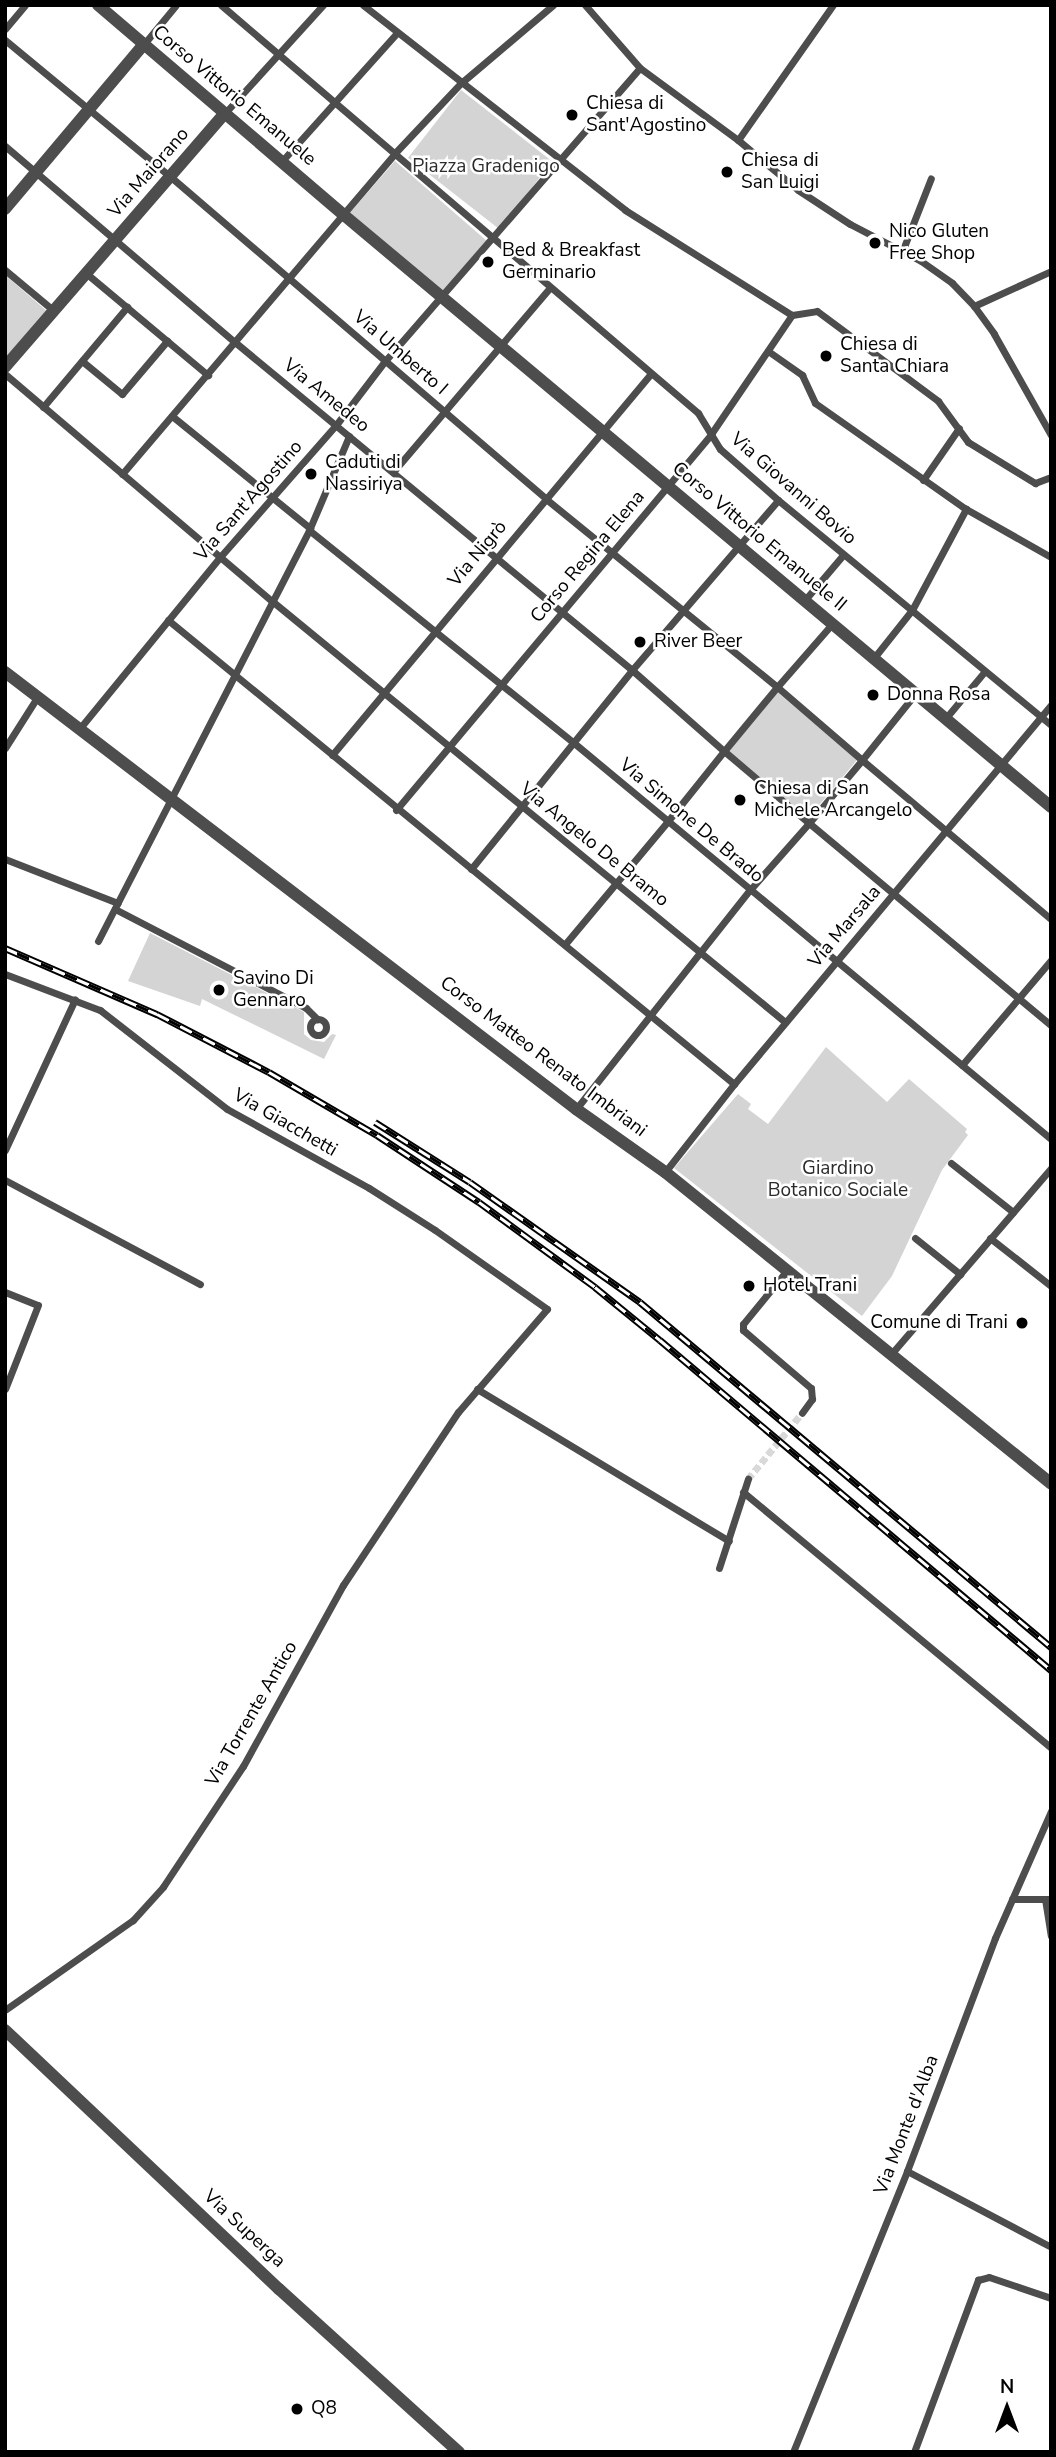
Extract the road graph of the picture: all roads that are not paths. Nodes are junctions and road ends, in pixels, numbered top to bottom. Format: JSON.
{"nodes":[{"id":1,"x":25,"y":5,"type":"edge"},
{"id":2,"x":99,"y":5,"type":"edge"},
{"id":3,"x":176,"y":5,"type":"edge"},
{"id":4,"x":221,"y":5,"type":"edge"},
{"id":5,"x":323,"y":5,"type":"edge"},
{"id":6,"x":363,"y":5,"type":"edge"},
{"id":7,"x":553,"y":5,"type":"edge"},
{"id":8,"x":585,"y":5,"type":"edge"},
{"id":9,"x":833,"y":5,"type":"edge"},
{"id":10,"x":5,"y":29,"type":"edge"},
{"id":11,"x":397,"y":33,"type":"junction"},
{"id":12,"x":5,"y":40,"type":"edge"},
{"id":13,"x":144,"y":44,"type":"junction"},
{"id":14,"x":279,"y":55,"type":"junction"},
{"id":15,"x":640,"y":68,"type":"junction"},
{"id":16,"x":461,"y":83,"type":"junction"},
{"id":17,"x":335,"y":102,"type":"junction"},
{"id":18,"x":88,"y":108,"type":"junction"},
{"id":19,"x":225,"y":113,"type":"junction"},
{"id":20,"x":738,"y":140,"type":"junction"},
{"id":21,"x":5,"y":146,"type":"edge"},
{"id":22,"x":394,"y":154,"type":"junction"},
{"id":23,"x":560,"y":160,"type":"junction"},
{"id":24,"x":282,"y":161,"type":"junction"},
{"id":25,"x":36,"y":172,"type":"junction"},
{"id":26,"x":172,"y":178,"type":"junction"},
{"id":27,"x":931,"y":178,"type":"dead end"},
{"id":28,"x":5,"y":208,"type":"edge"},
{"id":29,"x":345,"y":216,"type":"junction"},
{"id":30,"x":492,"y":240,"type":"junction"},
{"id":31,"x":116,"y":241,"type":"junction"},
{"id":32,"x":902,"y":252,"type":"junction"},
{"id":33,"x":5,"y":270,"type":"edge"},
{"id":34,"x":1051,"y":271,"type":"edge"},
{"id":35,"x":87,"y":274,"type":"junction"},
{"id":36,"x":291,"y":279,"type":"junction"},
{"id":37,"x":549,"y":289,"type":"junction"},
{"id":38,"x":442,"y":296,"type":"junction"},
{"id":39,"x":974,"y":306,"type":"junction"},
{"id":40,"x":127,"y":307,"type":"junction"},
{"id":41,"x":54,"y":311,"type":"junction"},
{"id":42,"x":792,"y":315,"type":"junction"},
{"id":43,"x":167,"y":341,"type":"junction"},
{"id":44,"x":236,"y":343,"type":"junction"},
{"id":45,"x":500,"y":346,"type":"junction"},
{"id":46,"x":768,"y":351,"type":"junction"},
{"id":47,"x":82,"y":361,"type":"junction"},
{"id":48,"x":385,"y":361,"type":"junction"},
{"id":49,"x":5,"y":367,"type":"edge"},
{"id":50,"x":5,"y":374,"type":"edge"},
{"id":51,"x":208,"y":375,"type":"junction"},
{"id":52,"x":650,"y":375,"type":"junction"},
{"id":53,"x":43,"y":407,"type":"junction"},
{"id":54,"x":444,"y":411,"type":"junction"},
{"id":55,"x":172,"y":416,"type":"junction"},
{"id":56,"x":336,"y":425,"type":"junction"},
{"id":57,"x":959,"y":428,"type":"junction"},
{"id":58,"x":601,"y":431,"type":"junction"},
{"id":59,"x":711,"y":434,"type":"junction"},
{"id":60,"x":1051,"y":435,"type":"edge"},
{"id":61,"x":349,"y":436,"type":"junction"},
{"id":62,"x":393,"y":472,"type":"junction"},
{"id":63,"x":122,"y":474,"type":"junction"},
{"id":64,"x":1051,"y":477,"type":"edge"},
{"id":65,"x":923,"y":480,"type":"junction"},
{"id":66,"x":668,"y":485,"type":"junction"},
{"id":67,"x":272,"y":498,"type":"junction"},
{"id":68,"x":546,"y":499,"type":"junction"},
{"id":69,"x":778,"y":500,"type":"junction"},
{"id":70,"x":965,"y":509,"type":"junction"},
{"id":71,"x":310,"y":529,"type":"junction"},
{"id":72,"x":738,"y":545,"type":"junction"},
{"id":73,"x":613,"y":552,"type":"junction"},
{"id":74,"x":843,"y":555,"type":"junction"},
{"id":75,"x":220,"y":557,"type":"junction"},
{"id":76,"x":496,"y":557,"type":"junction"},
{"id":77,"x":1051,"y":557,"type":"edge"},
{"id":78,"x":272,"y":601,"type":"junction"},
{"id":79,"x":804,"y":601,"type":"junction"},
{"id":80,"x":684,"y":609,"type":"junction"},
{"id":81,"x":912,"y":610,"type":"junction"},
{"id":82,"x":562,"y":612,"type":"junction"},
{"id":83,"x":168,"y":620,"type":"junction"},
{"id":84,"x":831,"y":625,"type":"junction"},
{"id":85,"x":435,"y":630,"type":"junction"},
{"id":86,"x":873,"y":659,"type":"junction"},
{"id":87,"x":632,"y":670,"type":"junction"},
{"id":88,"x":985,"y":671,"type":"junction"},
{"id":89,"x":5,"y":672,"type":"edge"},
{"id":90,"x":234,"y":673,"type":"junction"},
{"id":91,"x":502,"y":685,"type":"junction"},
{"id":92,"x":777,"y":687,"type":"junction"},
{"id":93,"x":384,"y":692,"type":"junction"},
{"id":94,"x":915,"y":694,"type":"junction"},
{"id":95,"x":38,"y":696,"type":"junction"},
{"id":96,"x":1051,"y":705,"type":"edge"},
{"id":97,"x":1042,"y":718,"type":"junction"},
{"id":98,"x":945,"y":719,"type":"junction"},
{"id":99,"x":1051,"y":725,"type":"edge"},
{"id":100,"x":80,"y":728,"type":"junction"},
{"id":101,"x":574,"y":743,"type":"junction"},
{"id":102,"x":449,"y":747,"type":"junction"},
{"id":103,"x":5,"y":748,"type":"edge"},
{"id":104,"x":724,"y":751,"type":"junction"},
{"id":105,"x":332,"y":755,"type":"junction"},
{"id":106,"x":862,"y":760,"type":"junction"},
{"id":107,"x":1002,"y":765,"type":"junction"},
{"id":108,"x":172,"y":799,"type":"junction"},
{"id":109,"x":523,"y":806,"type":"junction"},
{"id":110,"x":1051,"y":807,"type":"edge"},
{"id":111,"x":396,"y":810,"type":"junction"},
{"id":112,"x":667,"y":821,"type":"junction"},
{"id":113,"x":809,"y":823,"type":"junction"},
{"id":114,"x":947,"y":830,"type":"junction"},
{"id":115,"x":5,"y":859,"type":"edge"},
{"id":116,"x":471,"y":869,"type":"junction"},
{"id":117,"x":615,"y":883,"type":"junction"},
{"id":118,"x":749,"y":891,"type":"junction"},
{"id":119,"x":895,"y":893,"type":"junction"},
{"id":120,"x":116,"y":906,"type":"junction"},
{"id":121,"x":1051,"y":919,"type":"edge"},
{"id":122,"x":98,"y":941,"type":"dead end"},
{"id":123,"x":565,"y":944,"type":"junction"},
{"id":124,"x":701,"y":953,"type":"junction"},
{"id":125,"x":1051,"y":960,"type":"edge"},
{"id":126,"x":835,"y":963,"type":"junction"},
{"id":127,"x":5,"y":974,"type":"edge"},
{"id":128,"x":1018,"y":998,"type":"junction"},
{"id":129,"x":75,"y":999,"type":"junction"},
{"id":130,"x":650,"y":1017,"type":"junction"},
{"id":131,"x":317,"y":1019,"type":"dead end"},
{"id":132,"x":785,"y":1023,"type":"junction"},
{"id":133,"x":1051,"y":1025,"type":"edge"},
{"id":134,"x":962,"y":1065,"type":"junction"},
{"id":135,"x":734,"y":1084,"type":"junction"},
{"id":136,"x":576,"y":1109,"type":"junction"},
{"id":137,"x":1051,"y":1139,"type":"edge"},
{"id":138,"x":5,"y":1150,"type":"edge"},
{"id":139,"x":951,"y":1163,"type":"dead end"},
{"id":140,"x":1051,"y":1168,"type":"edge"},
{"id":141,"x":666,"y":1172,"type":"junction"},
{"id":142,"x":5,"y":1180,"type":"edge"},
{"id":143,"x":1013,"y":1212,"type":"junction"},
{"id":144,"x":915,"y":1238,"type":"dead end"},
{"id":145,"x":990,"y":1238,"type":"junction"},
{"id":146,"x":788,"y":1269,"type":"junction"},
{"id":147,"x":960,"y":1274,"type":"junction"},
{"id":148,"x":200,"y":1284,"type":"dead end"},
{"id":149,"x":1051,"y":1286,"type":"edge"},
{"id":150,"x":5,"y":1292,"type":"edge"},
{"id":151,"x":547,"y":1309,"type":"joint"},
{"id":152,"x":892,"y":1353,"type":"junction"},
{"id":153,"x":5,"y":1389,"type":"edge"},
{"id":154,"x":477,"y":1389,"type":"junction"},
{"id":155,"x":802,"y":1413,"type":"tunnel mouth"},
{"id":156,"x":748,"y":1479,"type":"tunnel mouth"},
{"id":157,"x":1051,"y":1483,"type":"edge"},
{"id":158,"x":743,"y":1492,"type":"junction"},
{"id":159,"x":729,"y":1541,"type":"junction"},
{"id":160,"x":719,"y":1568,"type":"dead end"},
{"id":161,"x":1051,"y":1748,"type":"edge"},
{"id":162,"x":1051,"y":1811,"type":"edge"},
{"id":163,"x":1012,"y":1899,"type":"junction"},
{"id":164,"x":1048,"y":1899,"type":"edge"},
{"id":165,"x":1051,"y":1936,"type":"edge"},
{"id":166,"x":5,"y":2010,"type":"edge"},
{"id":167,"x":5,"y":2030,"type":"edge"},
{"id":168,"x":906,"y":2171,"type":"junction"},
{"id":169,"x":1051,"y":2247,"type":"edge"},
{"id":170,"x":1051,"y":2298,"type":"edge"},
{"id":171,"x":458,"y":2452,"type":"edge"},
{"id":172,"x":793,"y":2452,"type":"edge"},
{"id":173,"x":914,"y":2452,"type":"edge"}],
"edges":[{"from":1,"to":10,"type":"street"},
{"from":2,"to":13,"type":"street","name":"Corso Vittorio Emanuele"},
{"from":3,"to":13,"type":"street"},
{"from":4,"to":14,"type":"street"},
{"from":5,"to":14,"type":"street","name":"Via Maiorano"},
{"from":6,"to":11,"type":"street"},
{"from":7,"to":16,"type":"street"},
{"from":8,"to":15,"type":"street"},
{"from":9,"to":20,"type":"street"},
{"from":11,"to":16,"type":"street"},
{"from":11,"to":17,"type":"street"},
{"from":12,"to":18,"type":"street","name":"Via Umberto I"},
{"from":13,"to":18,"type":"street"},
{"from":13,"to":19,"type":"street","name":"Corso Vittorio Emanuele"},
{"from":14,"to":17,"type":"street"},
{"from":14,"to":19,"type":"street","name":"Via Maiorano"},
{"from":15,"to":20,"type":"street"},
{"from":15,"to":23,"type":"street"},
{"from":16,"to":22,"type":"street"},
{"from":16,"to":23,"type":"street"},
{"from":17,"to":22,"type":"street"},
{"from":17,"to":24,"type":"street"},
{"from":18,"to":25,"type":"street"},
{"from":18,"to":26,"type":"street","name":"Via Umberto I"},
{"from":19,"to":24,"type":"street","name":"Corso Vittorio Emanuele"},
{"from":19,"to":26,"type":"street","name":"Via Maiorano"},
{"from":20,"to":32,"type":"street"},
{"from":21,"to":25,"type":"street","name":"Via Amedeo"},
{"from":22,"to":29,"type":"street"},
{"from":22,"to":30,"type":"street"},
{"from":23,"to":30,"type":"street"},
{"from":23,"to":42,"type":"street"},
{"from":24,"to":29,"type":"street","name":"Corso Vittorio Emanuele"},
{"from":25,"to":28,"type":"street"},
{"from":25,"to":31,"type":"street","name":"Via Amedeo"},
{"from":26,"to":31,"type":"street","name":"Via Maiorano"},
{"from":26,"to":36,"type":"street","name":"Via Umberto I"},
{"from":27,"to":32,"type":"street"},
{"from":29,"to":36,"type":"street"},
{"from":29,"to":38,"type":"street"},
{"from":30,"to":37,"type":"street","name":"Via Giovanni Bovio"},
{"from":30,"to":38,"type":"street"},
{"from":31,"to":35,"type":"street","name":"Via Maiorano"},
{"from":31,"to":44,"type":"street","name":"Via Amedeo"},
{"from":32,"to":39,"type":"street"},
{"from":33,"to":41,"type":"street"},
{"from":34,"to":39,"type":"street"},
{"from":35,"to":40,"type":"street"},
{"from":35,"to":41,"type":"street","name":"Via Maiorano"},
{"from":36,"to":44,"type":"street"},
{"from":36,"to":48,"type":"street","name":"Via Umberto I"},
{"from":37,"to":45,"type":"street"},
{"from":37,"to":52,"type":"street","name":"Via Giovanni Bovio"},
{"from":38,"to":45,"type":"street","name":"Corso Vittorio Emanuele II"},
{"from":38,"to":48,"type":"street","name":"Via Sant'Agostino"},
{"from":39,"to":60,"type":"street"},
{"from":40,"to":43,"type":"street"},
{"from":40,"to":47,"type":"street"},
{"from":41,"to":49,"type":"street","name":"Via Maiorano"},
{"from":42,"to":46,"type":"street","name":"Corso Regina Elena"},
{"from":42,"to":57,"type":"street"},
{"from":43,"to":47,"type":"street"},
{"from":43,"to":51,"type":"street"},
{"from":44,"to":51,"type":"street"},
{"from":44,"to":56,"type":"street","name":"Via Amedeo"},
{"from":45,"to":54,"type":"street"},
{"from":45,"to":58,"type":"street","name":"Corso Vittorio Emanuele II"},
{"from":46,"to":59,"type":"street","name":"Corso Regina Elena"},
{"from":46,"to":65,"type":"street"},
{"from":47,"to":53,"type":"street"},
{"from":48,"to":54,"type":"street","name":"Via Umberto I"},
{"from":48,"to":56,"type":"street","name":"Via Sant'Agostino"},
{"from":50,"to":53,"type":"street","name":"Via Angelo De Bramo"},
{"from":51,"to":55,"type":"street"},
{"from":52,"to":58,"type":"street","name":"Via Nigrò"},
{"from":52,"to":59,"type":"street","name":"Via Giovanni Bovio"},
{"from":53,"to":63,"type":"street","name":"Via Angelo De Bramo"},
{"from":54,"to":62,"type":"street"},
{"from":54,"to":68,"type":"street","name":"Via Umberto I"},
{"from":55,"to":63,"type":"street"},
{"from":55,"to":67,"type":"street","name":"Via Simone De Brado"},
{"from":56,"to":61,"type":"street","name":"Via Amedeo"},
{"from":56,"to":67,"type":"street","name":"Via Sant'Agostino"},
{"from":57,"to":64,"type":"street"},
{"from":57,"to":65,"type":"street"},
{"from":58,"to":66,"type":"street","name":"Corso Vittorio Emanuele II"},
{"from":58,"to":68,"type":"street","name":"Via Nigrò"},
{"from":59,"to":66,"type":"street","name":"Corso Regina Elena"},
{"from":59,"to":69,"type":"street","name":"Via Giovanni Bovio"},
{"from":61,"to":62,"type":"street","name":"Via Amedeo"},
{"from":61,"to":71,"type":"street"},
{"from":62,"to":76,"type":"street","name":"Via Amedeo"},
{"from":63,"to":75,"type":"street","name":"Via Angelo De Bramo"},
{"from":65,"to":70,"type":"street"},
{"from":66,"to":72,"type":"street","name":"Corso Vittorio Emanuele II"},
{"from":66,"to":73,"type":"street","name":"Corso Regina Elena"},
{"from":67,"to":71,"type":"street","name":"Via Simone De Brado"},
{"from":67,"to":75,"type":"street","name":"Via Sant'Agostino"},
{"from":68,"to":73,"type":"street","name":"Via Umberto I"},
{"from":68,"to":76,"type":"street","name":"Via Nigrò"},
{"from":69,"to":72,"type":"street"},
{"from":69,"to":74,"type":"street","name":"Via Giovanni Bovio"},
{"from":70,"to":77,"type":"street"},
{"from":70,"to":81,"type":"street"},
{"from":71,"to":78,"type":"street"},
{"from":71,"to":85,"type":"street","name":"Via Simone De Brado"},
{"from":72,"to":79,"type":"street","name":"Corso Vittorio Emanuele II"},
{"from":72,"to":80,"type":"street"},
{"from":73,"to":80,"type":"street","name":"Via Umberto I"},
{"from":73,"to":82,"type":"street","name":"Corso Regina Elena"},
{"from":74,"to":79,"type":"street"},
{"from":74,"to":81,"type":"street","name":"Via Giovanni Bovio"},
{"from":75,"to":78,"type":"street","name":"Via Angelo De Bramo"},
{"from":75,"to":83,"type":"street","name":"Via Sant'Agostino"},
{"from":76,"to":82,"type":"street","name":"Via Amedeo"},
{"from":76,"to":85,"type":"street","name":"Via Nigrò"},
{"from":78,"to":90,"type":"street"},
{"from":78,"to":93,"type":"street","name":"Via Angelo De Bramo"},
{"from":79,"to":84,"type":"street","name":"Corso Vittorio Emanuele II"},
{"from":80,"to":87,"type":"street"},
{"from":80,"to":92,"type":"street","name":"Via Umberto I"},
{"from":81,"to":86,"type":"street"},
{"from":81,"to":88,"type":"street","name":"Via Giovanni Bovio"},
{"from":82,"to":87,"type":"street","name":"Via Amedeo"},
{"from":82,"to":91,"type":"street","name":"Corso Regina Elena"},
{"from":83,"to":90,"type":"street"},
{"from":83,"to":100,"type":"street","name":"Via Sant'Agostino"},
{"from":84,"to":86,"type":"street","name":"Corso Vittorio Emanuele II"},
{"from":84,"to":92,"type":"street"},
{"from":85,"to":91,"type":"street","name":"Via Simone De Brado"},
{"from":85,"to":93,"type":"street","name":"Via Nigrò"},
{"from":86,"to":94,"type":"street","name":"Corso Vittorio Emanuele II"},
{"from":87,"to":101,"type":"street"},
{"from":87,"to":104,"type":"street","name":"Via Amedeo"},
{"from":88,"to":97,"type":"street","name":"Via Giovanni Bovio"},
{"from":88,"to":98,"type":"street"},
{"from":89,"to":95,"type":"street","name":"Corso Matteo Renato Imbriani"},
{"from":90,"to":105,"type":"street"},
{"from":90,"to":108,"type":"street"},
{"from":91,"to":101,"type":"street","name":"Via Simone De Brado"},
{"from":91,"to":102,"type":"street","name":"Corso Regina Elena"},
{"from":92,"to":104,"type":"street"},
{"from":92,"to":106,"type":"street","name":"Via Umberto I"},
{"from":93,"to":102,"type":"street","name":"Via Angelo De Bramo"},
{"from":93,"to":105,"type":"street","name":"Via Nigrò"},
{"from":94,"to":98,"type":"street","name":"Corso Vittorio Emanuele II"},
{"from":94,"to":106,"type":"street"},
{"from":95,"to":100,"type":"street","name":"Corso Matteo Renato Imbriani"},
{"from":95,"to":103,"type":"street"},
{"from":96,"to":97,"type":"street","name":"Via Marsala"},
{"from":97,"to":99,"type":"street","name":"Via Giovanni Bovio"},
{"from":97,"to":107,"type":"street","name":"Via Marsala"},
{"from":98,"to":107,"type":"street","name":"Corso Vittorio Emanuele II"},
{"from":100,"to":108,"type":"street","name":"Corso Matteo Renato Imbriani"},
{"from":101,"to":109,"type":"street"},
{"from":101,"to":112,"type":"street","name":"Via Simone De Brado"},
{"from":102,"to":109,"type":"street","name":"Via Angelo De Bramo"},
{"from":102,"to":111,"type":"street","name":"Corso Regina Elena"},
{"from":104,"to":112,"type":"street"},
{"from":104,"to":113,"type":"street","name":"Via Amedeo"},
{"from":105,"to":111,"type":"street"},
{"from":106,"to":113,"type":"street"},
{"from":106,"to":114,"type":"street"},
{"from":107,"to":110,"type":"street","name":"Corso Vittorio Emanuele II"},
{"from":107,"to":114,"type":"street","name":"Via Marsala"},
{"from":108,"to":120,"type":"street"},
{"from":108,"to":136,"type":"street","name":"Corso Matteo Renato Imbriani"},
{"from":109,"to":116,"type":"street"},
{"from":109,"to":117,"type":"street","name":"Via Angelo De Bramo"},
{"from":111,"to":116,"type":"street"},
{"from":112,"to":117,"type":"street"},
{"from":112,"to":118,"type":"street","name":"Via Simone De Brado"},
{"from":113,"to":118,"type":"street"},
{"from":113,"to":119,"type":"street"},
{"from":114,"to":119,"type":"street","name":"Via Marsala"},
{"from":114,"to":121,"type":"street"},
{"from":115,"to":120,"type":"street"},
{"from":116,"to":123,"type":"street"},
{"from":117,"to":123,"type":"street"},
{"from":117,"to":124,"type":"street","name":"Via Angelo De Bramo"},
{"from":118,"to":124,"type":"street"},
{"from":118,"to":126,"type":"street","name":"Via Simone De Brado"},
{"from":119,"to":126,"type":"street","name":"Via Marsala"},
{"from":119,"to":128,"type":"street"},
{"from":120,"to":122,"type":"street"},
{"from":120,"to":131,"type":"street"},
{"from":123,"to":130,"type":"street"},
{"from":124,"to":130,"type":"street"},
{"from":124,"to":132,"type":"street","name":"Via Angelo De Bramo"},
{"from":125,"to":128,"type":"street"},
{"from":126,"to":132,"type":"street","name":"Via Marsala"},
{"from":126,"to":134,"type":"street","name":"Via Simone De Brado"},
{"from":127,"to":129,"type":"street","name":"Via Giacchetti"},
{"from":128,"to":133,"type":"street"},
{"from":128,"to":134,"type":"street"},
{"from":129,"to":138,"type":"street"},
{"from":129,"to":151,"type":"street","name":"Via Giacchetti"},
{"from":130,"to":135,"type":"street"},
{"from":130,"to":136,"type":"street"},
{"from":132,"to":135,"type":"street","name":"Via Marsala"},
{"from":134,"to":137,"type":"street","name":"Via Simone De Brado"},
{"from":135,"to":141,"type":"street","name":"Via Marsala"},
{"from":136,"to":141,"type":"street","name":"Corso Matteo Renato Imbriani"},
{"from":139,"to":143,"type":"street"},
{"from":140,"to":143,"type":"street"},
{"from":141,"to":146,"type":"street","name":"Corso Matteo Renato Imbriani"},
{"from":142,"to":148,"type":"street"},
{"from":143,"to":145,"type":"street"},
{"from":144,"to":147,"type":"street"},
{"from":145,"to":147,"type":"street"},
{"from":145,"to":149,"type":"street"},
{"from":146,"to":152,"type":"street","name":"Corso Matteo Renato Imbriani"},
{"from":146,"to":155,"type":"street"},
{"from":147,"to":152,"type":"street"},
{"from":150,"to":153,"type":"street"},
{"from":151,"to":154,"type":"street","name":"Via Torrente Antico"},
{"from":152,"to":157,"type":"street","name":"Corso Matteo Renato Imbriani"},
{"from":154,"to":159,"type":"street"},
{"from":154,"to":166,"type":"street","name":"Via Torrente Antico"},
{"from":156,"to":158,"type":"street"},
{"from":158,"to":159,"type":"street"},
{"from":158,"to":161,"type":"street"},
{"from":159,"to":160,"type":"street"},
{"from":162,"to":163,"type":"street","name":"Via Monte d'Alba"},
{"from":163,"to":164,"type":"street"},
{"from":163,"to":168,"type":"street","name":"Via Monte d'Alba"},
{"from":164,"to":165,"type":"street"},
{"from":167,"to":171,"type":"street","name":"Via Superga"},
{"from":168,"to":169,"type":"street"},
{"from":168,"to":172,"type":"street","name":"Via Monte d'Alba"},
{"from":170,"to":173,"type":"street"}]}
